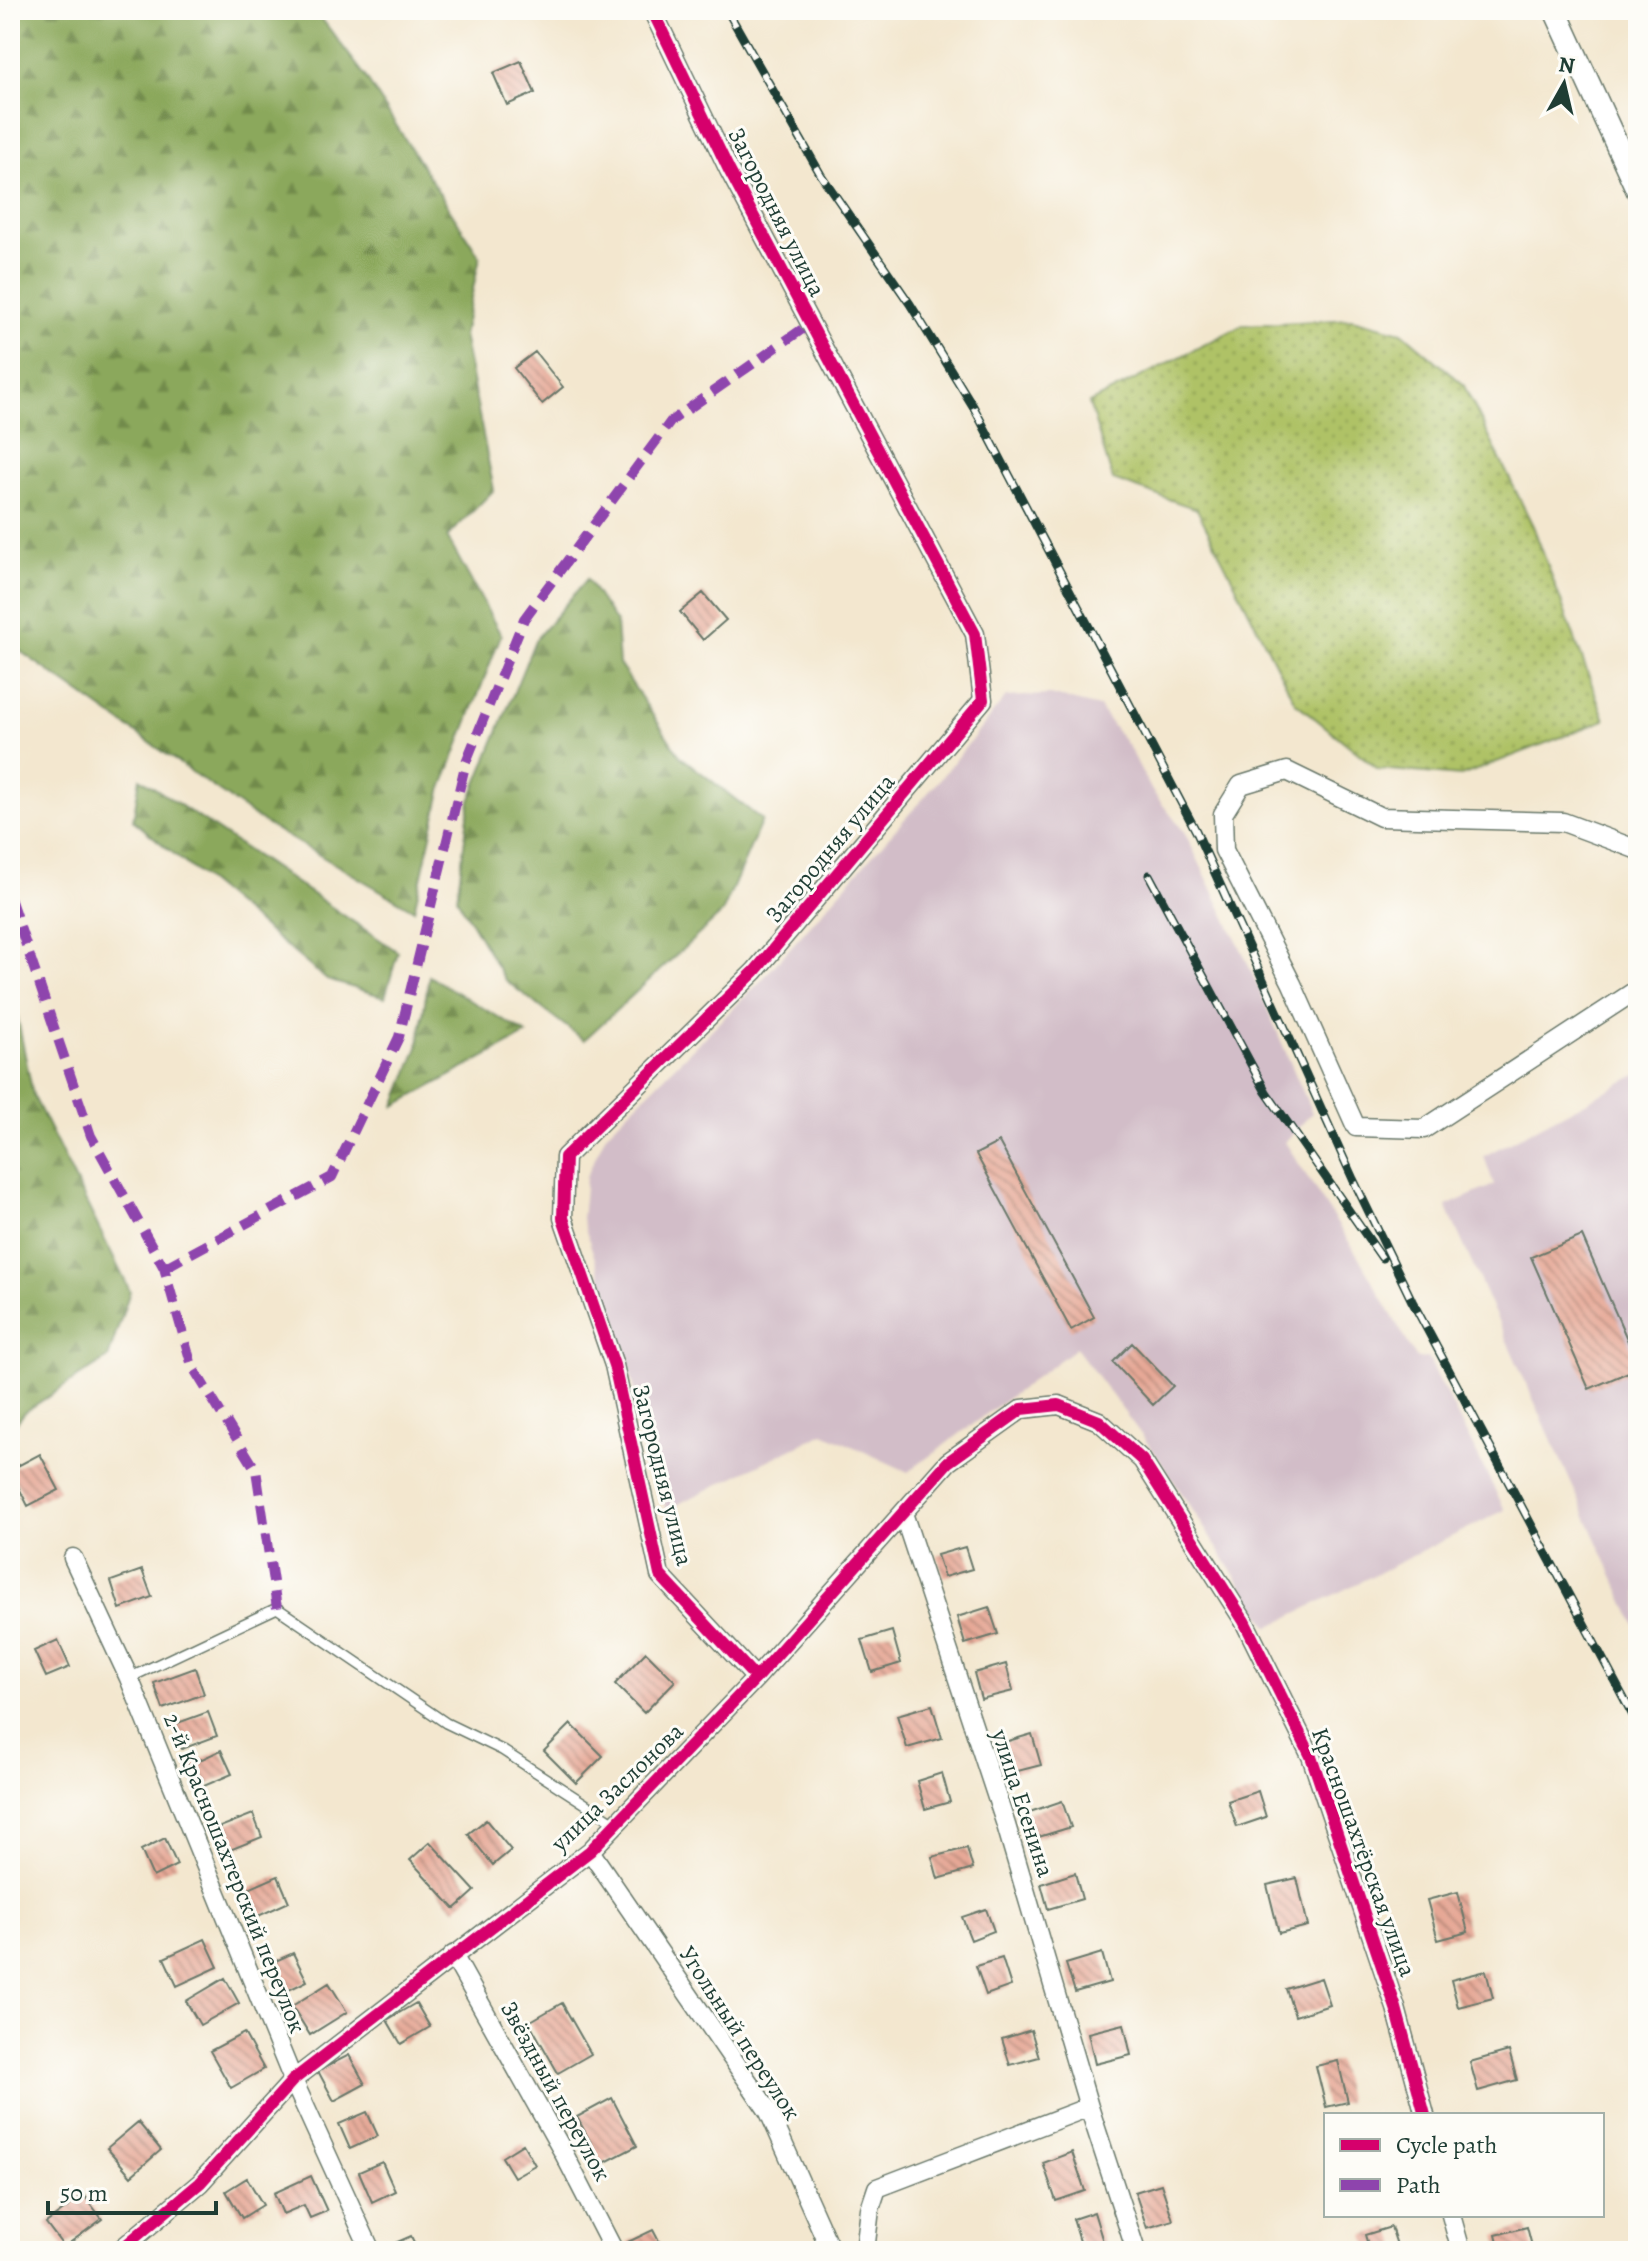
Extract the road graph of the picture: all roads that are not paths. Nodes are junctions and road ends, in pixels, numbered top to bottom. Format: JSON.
{"nodes":[{"id":1,"x":652,"y":10,"type":"edge"},
{"id":2,"x":1555,"y":10,"type":"edge"},
{"id":3,"x":1638,"y":191,"type":"edge"},
{"id":4,"x":1638,"y":850,"type":"edge"},
{"id":5,"x":1638,"y":989,"type":"edge"},
{"id":6,"x":1099,"y":1421,"type":"joint"},
{"id":7,"x":904,"y":1516,"type":"junction"},
{"id":8,"x":73,"y":1558,"type":"dead end"},
{"id":9,"x":129,"y":1678,"type":"junction"},
{"id":10,"x":756,"y":1678,"type":"junction"},
{"id":11,"x":618,"y":1825,"type":"junction"},
{"id":12,"x":590,"y":1851,"type":"junction"},
{"id":13,"x":453,"y":1955,"type":"junction"},
{"id":14,"x":293,"y":2080,"type":"junction"},
{"id":15,"x":1089,"y":2107,"type":"junction"},
{"id":16,"x":1424,"y":2113,"type":"edge"},
{"id":17,"x":1452,"y":2217,"type":"edge"},
{"id":18,"x":119,"y":2251,"type":"edge"},
{"id":19,"x":371,"y":2251,"type":"edge"},
{"id":20,"x":614,"y":2251,"type":"edge"},
{"id":21,"x":831,"y":2251,"type":"edge"},
{"id":22,"x":865,"y":2251,"type":"edge"},
{"id":23,"x":1136,"y":2251,"type":"edge"},
{"id":24,"x":1461,"y":2251,"type":"edge"}],
"edges":[{"from":1,"to":10,"type":"street","name":"Загородняя улица"},
{"from":2,"to":3,"type":"street"},
{"from":4,"to":5,"type":"street"},
{"from":6,"to":7,"type":"street","name":"улица Заслонова"},
{"from":6,"to":16,"type":"street","name":"Красношахтёрская улица"},
{"from":7,"to":10,"type":"street","name":"улица Заслонова"},
{"from":7,"to":15,"type":"street","name":"улица Есенина"},
{"from":8,"to":9,"type":"street","name":"2-й Красношахтерский переулок"},
{"from":9,"to":11,"type":"lane"},
{"from":9,"to":14,"type":"street","name":"2-й Красношахтерский переулок"},
{"from":10,"to":11,"type":"street","name":"улица Заслонова"},
{"from":11,"to":12,"type":"street","name":"улица Заслонова"},
{"from":12,"to":13,"type":"street","name":"улица Заслонова"},
{"from":12,"to":21,"type":"street","name":"Угольный переулок"},
{"from":13,"to":14,"type":"street","name":"улица Заслонова"},
{"from":13,"to":20,"type":"street","name":"Звёздный переулок"},
{"from":14,"to":18,"type":"street","name":"улица Заслонова"},
{"from":14,"to":19,"type":"street","name":"2-й Красношахтерский переулок"},
{"from":15,"to":22,"type":"street"},
{"from":15,"to":23,"type":"street"},
{"from":17,"to":24,"type":"street"}]}
